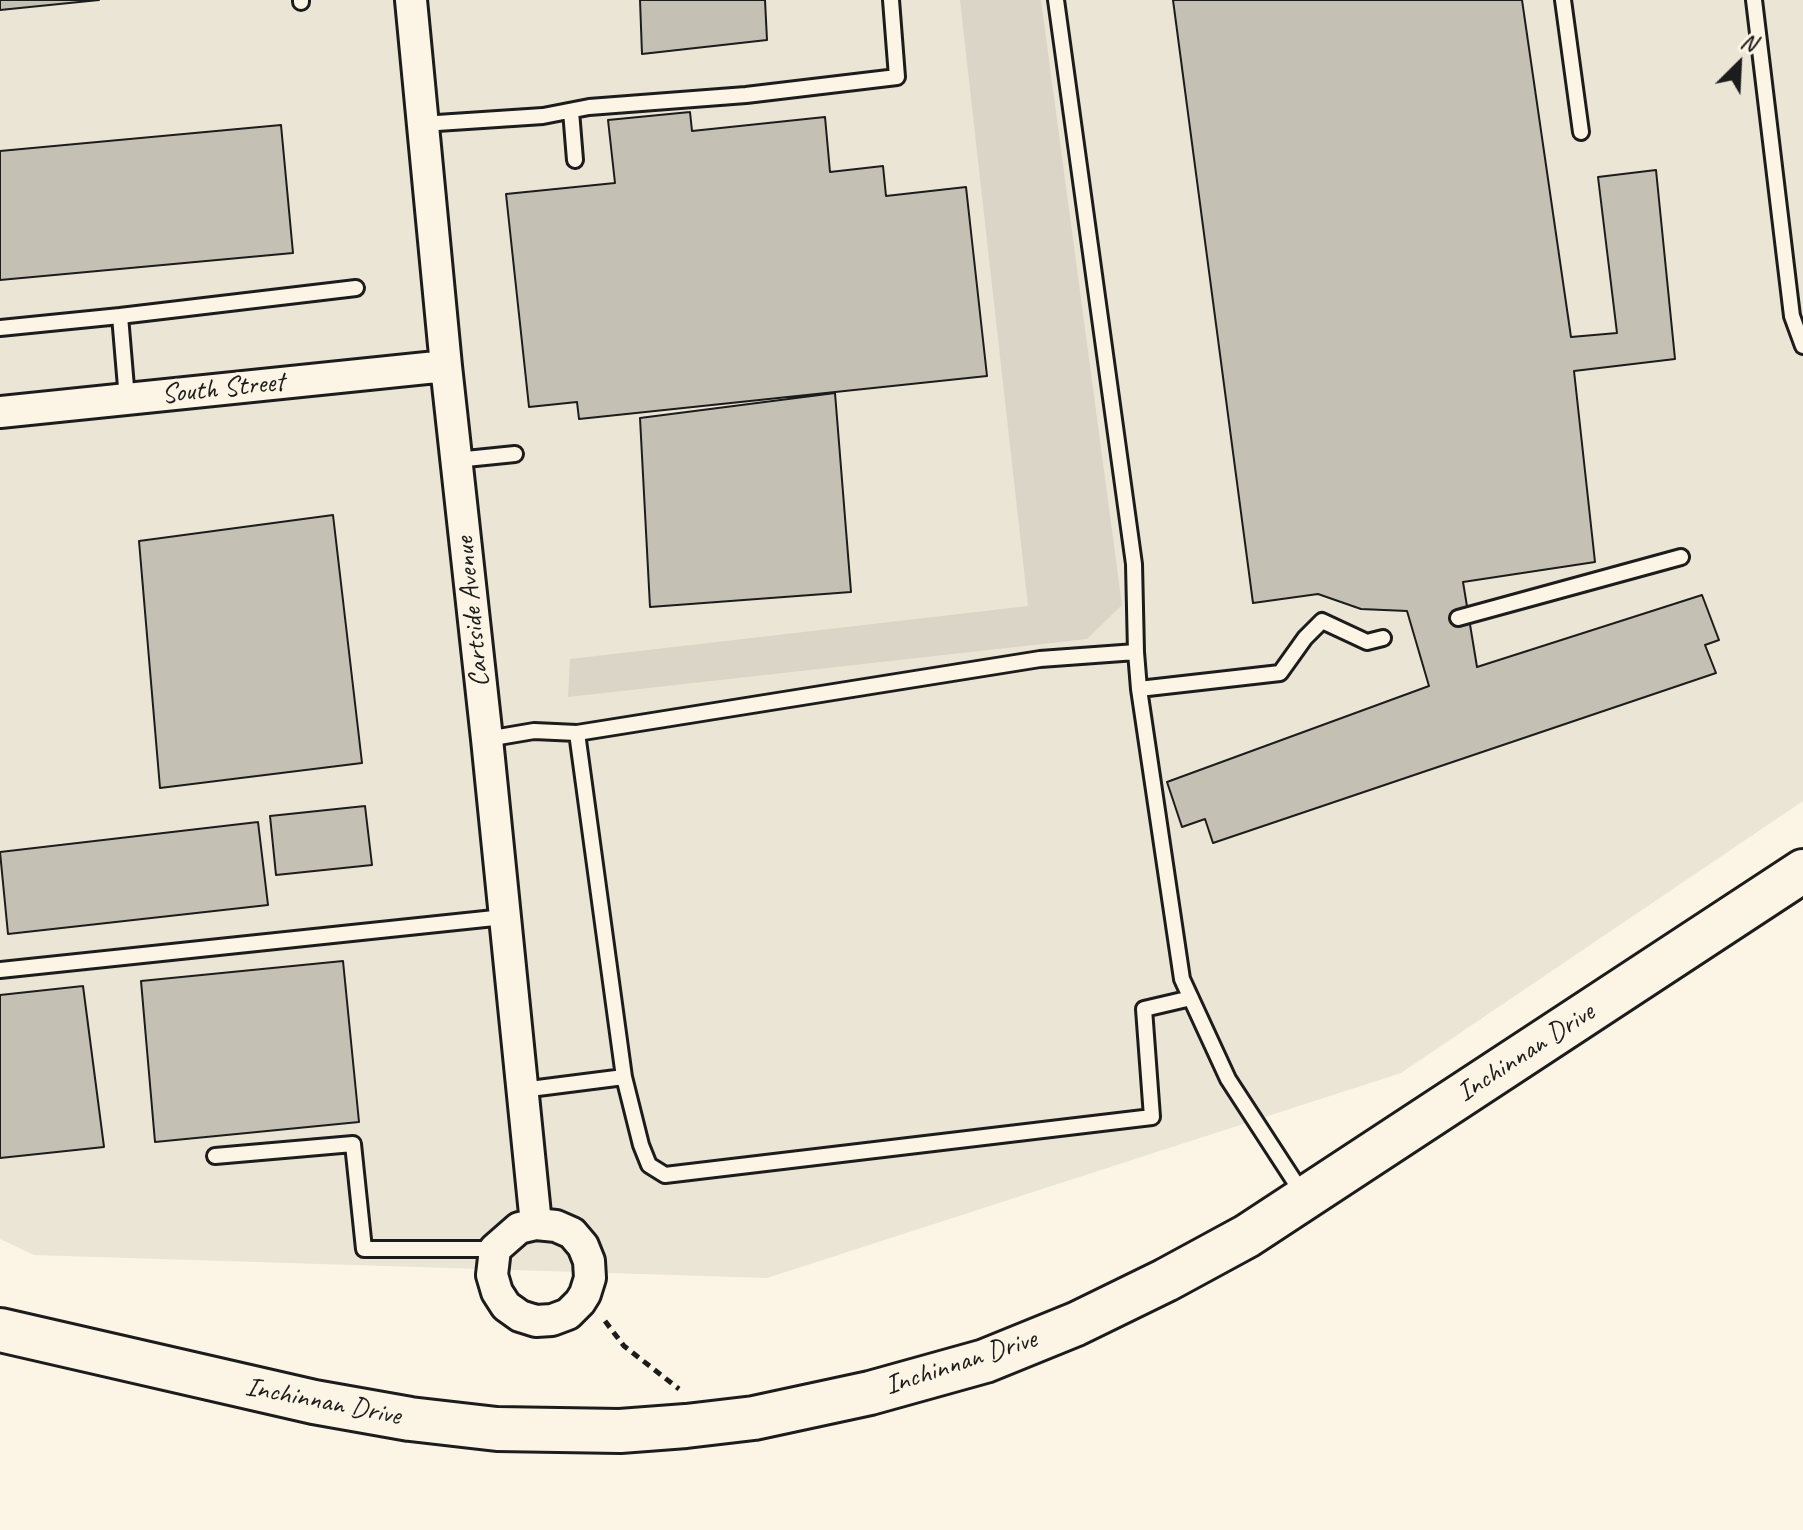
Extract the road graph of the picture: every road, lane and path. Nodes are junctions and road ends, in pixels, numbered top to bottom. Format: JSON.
{"nodes":[{"id":1,"x":411,"y":0,"type":"edge"},
{"id":2,"x":891,"y":0,"type":"edge"},
{"id":3,"x":1056,"y":0,"type":"edge"},
{"id":4,"x":1563,"y":0,"type":"edge"},
{"id":5,"x":1754,"y":0,"type":"edge"},
{"id":6,"x":571,"y":111,"type":"junction"},
{"id":7,"x":422,"y":124,"type":"junction"},
{"id":8,"x":1581,"y":132,"type":"dead end"},
{"id":9,"x":575,"y":160,"type":"dead end"},
{"id":10,"x":356,"y":288,"type":"dead end"},
{"id":11,"x":120,"y":316,"type":"junction"},
{"id":12,"x":0,"y":328,"type":"edge"},
{"id":13,"x":1803,"y":346,"type":"edge"},
{"id":14,"x":446,"y":366,"type":"junction"},
{"id":15,"x":127,"y":399,"type":"junction"},
{"id":16,"x":0,"y":412,"type":"edge"},
{"id":17,"x":515,"y":454,"type":"dead end"},
{"id":18,"x":456,"y":460,"type":"junction"},
{"id":19,"x":1681,"y":557,"type":"dead end"},
{"id":20,"x":1458,"y":618,"type":"dead end"},
{"id":21,"x":1383,"y":638,"type":"dead end"},
{"id":22,"x":1136,"y":652,"type":"junction"},
{"id":23,"x":1139,"y":689,"type":"junction"},
{"id":24,"x":577,"y":733,"type":"junction"},
{"id":25,"x":487,"y":739,"type":"junction"},
{"id":26,"x":1803,"y":871,"type":"edge"},
{"id":27,"x":504,"y":917,"type":"junction"},
{"id":28,"x":0,"y":970,"type":"edge"},
{"id":29,"x":1191,"y":998,"type":"junction"},
{"id":30,"x":624,"y":1077,"type":"junction"},
{"id":31,"x":522,"y":1090,"type":"junction"},
{"id":32,"x":215,"y":1156,"type":"dead end"},
{"id":33,"x":1305,"y":1198,"type":"junction"},
{"id":34,"x":536,"y":1224,"type":"junction"},
{"id":35,"x":495,"y":1249,"type":"junction"},
{"id":36,"x":585,"y":1294,"type":"junction"},
{"id":37,"x":0,"y":1330,"type":"edge"},
{"id":38,"x":680,"y":1390,"type":"dead end"}],
"edges":[{"from":1,"to":7,"type":"street","name":"Cartside Avenue"},
{"from":2,"to":6,"type":"lane"},
{"from":3,"to":22,"type":"lane"},
{"from":4,"to":8,"type":"lane"},
{"from":5,"to":13,"type":"lane"},
{"from":6,"to":7,"type":"lane"},
{"from":6,"to":9,"type":"lane"},
{"from":7,"to":14,"type":"street","name":"Cartside Avenue"},
{"from":10,"to":11,"type":"lane"},
{"from":11,"to":12,"type":"lane"},
{"from":11,"to":15,"type":"lane"},
{"from":14,"to":15,"type":"street","name":"South Street"},
{"from":14,"to":18,"type":"street","name":"Cartside Avenue"},
{"from":15,"to":16,"type":"street","name":"South Street"},
{"from":17,"to":18,"type":"lane"},
{"from":18,"to":25,"type":"street","name":"Cartside Avenue"},
{"from":19,"to":20,"type":"lane"},
{"from":21,"to":23,"type":"lane"},
{"from":22,"to":23,"type":"lane"},
{"from":22,"to":24,"type":"lane"},
{"from":23,"to":29,"type":"lane"},
{"from":24,"to":25,"type":"lane"},
{"from":24,"to":30,"type":"lane"},
{"from":25,"to":27,"type":"street","name":"Cartside Avenue"},
{"from":26,"to":33,"type":"street","name":"Inchinnan Drive"},
{"from":27,"to":28,"type":"lane"},
{"from":27,"to":31,"type":"street","name":"Cartside Avenue"},
{"from":29,"to":30,"type":"lane"},
{"from":29,"to":33,"type":"lane"},
{"from":30,"to":31,"type":"lane"},
{"from":31,"to":34,"type":"street","name":"Cartside Avenue"},
{"from":32,"to":35,"type":"lane"},
{"from":33,"to":37,"type":"street","name":"Inchinnan Drive"},
{"from":34,"to":35,"type":"street"},
{"from":34,"to":36,"type":"street"},
{"from":35,"to":36,"type":"street"},
{"from":36,"to":38,"type":"path"}]}
